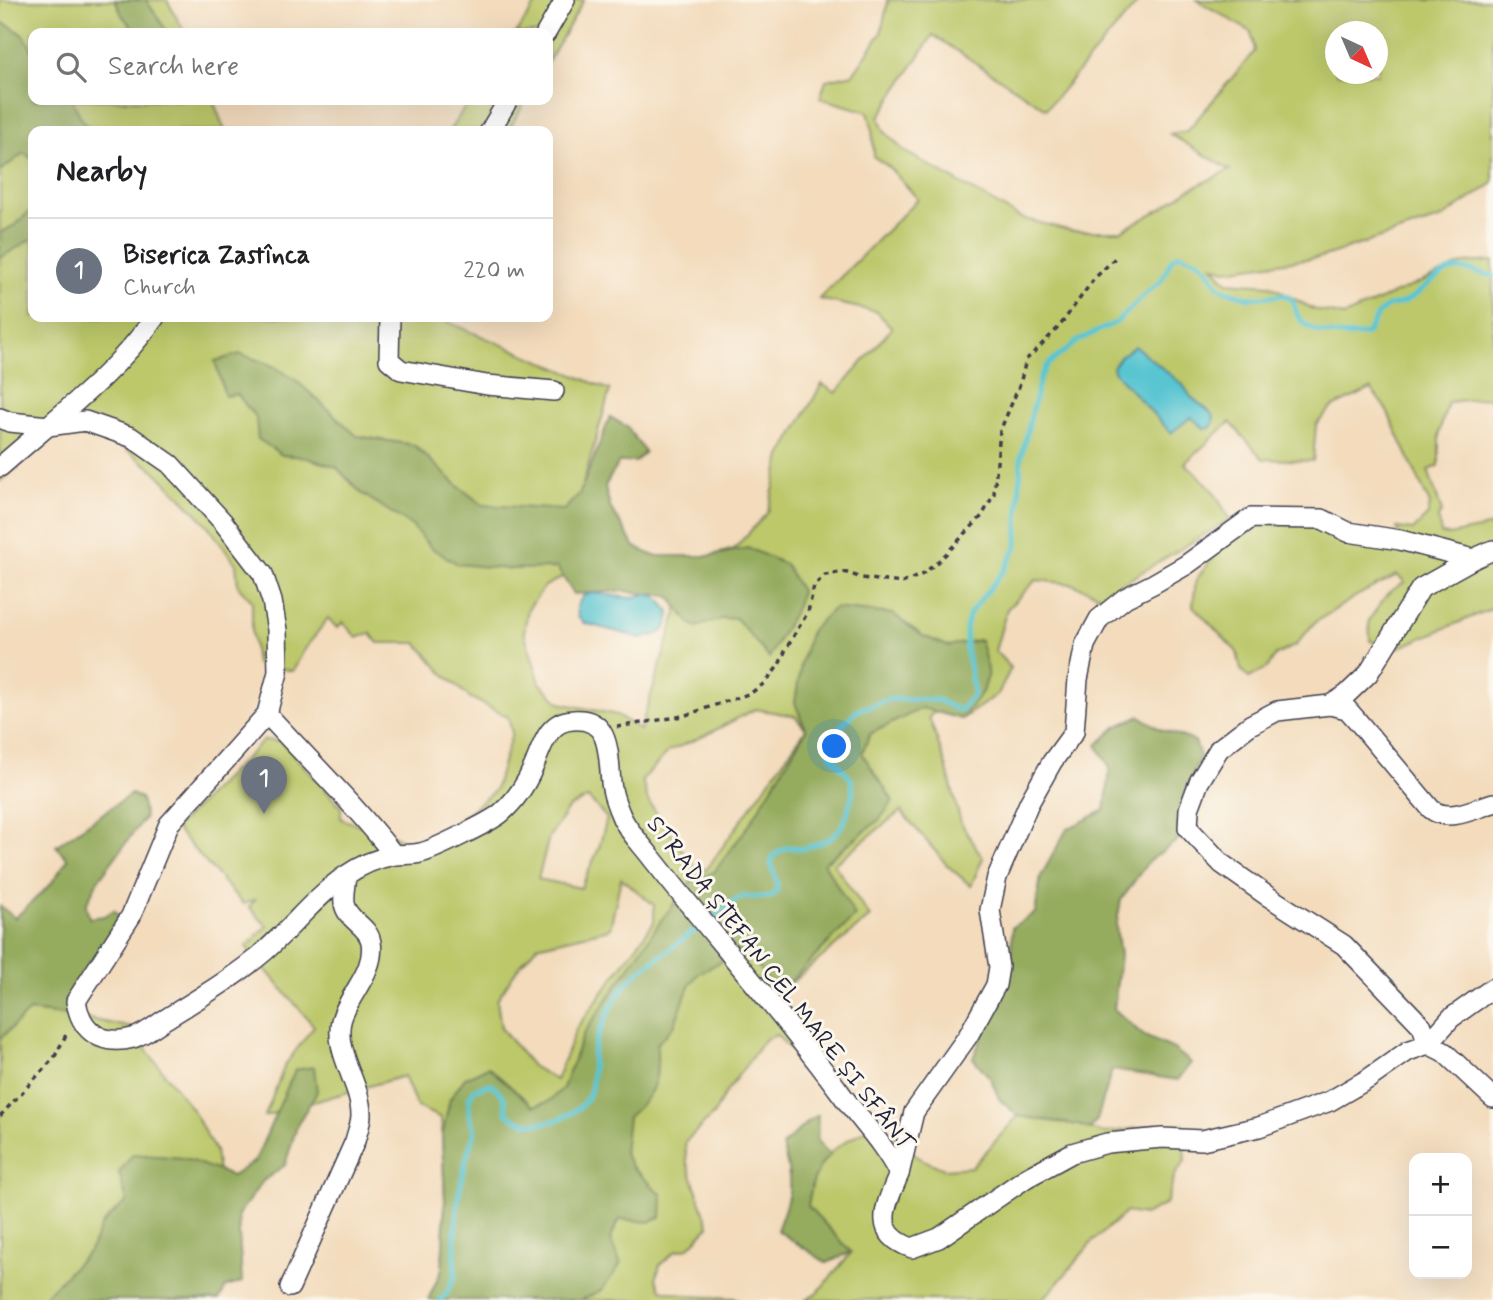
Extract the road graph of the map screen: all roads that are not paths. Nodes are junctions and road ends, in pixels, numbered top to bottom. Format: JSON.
{"nodes":[{"id":1,"x":565,"y":0,"type":"edge"},
{"id":2,"x":549,"y":28,"type":"edge"},
{"id":3,"x":505,"y":105,"type":"edge"},
{"id":4,"x":493,"y":126,"type":"edge"},
{"id":5,"x":151,"y":322,"type":"edge"},
{"id":6,"x":390,"y":322,"type":"edge"},
{"id":7,"x":554,"y":391,"type":"dead end"},
{"id":8,"x":0,"y":418,"type":"edge"},
{"id":9,"x":48,"y":426,"type":"junction"},
{"id":10,"x":0,"y":467,"type":"edge"},
{"id":11,"x":1493,"y":550,"type":"edge"},
{"id":12,"x":1473,"y":559,"type":"junction"},
{"id":13,"x":1330,"y":705,"type":"junction"},
{"id":14,"x":267,"y":714,"type":"junction"},
{"id":15,"x":1493,"y":803,"type":"edge"},
{"id":16,"x":394,"y":855,"type":"junction"},
{"id":17,"x":346,"y":876,"type":"junction"},
{"id":18,"x":1493,"y":988,"type":"edge"},
{"id":19,"x":1428,"y":1044,"type":"junction"},
{"id":20,"x":1493,"y":1098,"type":"edge"},
{"id":21,"x":899,"y":1174,"type":"junction"},
{"id":22,"x":290,"y":1287,"type":"dead end"}],
"edges":[{"from":1,"to":2,"type":"street"},
{"from":3,"to":4,"type":"street"},
{"from":5,"to":9,"type":"street"},
{"from":6,"to":7,"type":"street"},
{"from":8,"to":9,"type":"street"},
{"from":9,"to":10,"type":"street"},
{"from":9,"to":14,"type":"street"},
{"from":11,"to":12,"type":"street"},
{"from":12,"to":13,"type":"street"},
{"from":12,"to":21,"type":"street"},
{"from":13,"to":15,"type":"street"},
{"from":13,"to":19,"type":"street"},
{"from":14,"to":16,"type":"street"},
{"from":14,"to":17,"type":"street"},
{"from":16,"to":17,"type":"street"},
{"from":16,"to":21,"type":"street","name":"STRADA ȘTEFAN CEL MARE ȘI SFÂNT"},
{"from":17,"to":22,"type":"street"},
{"from":18,"to":19,"type":"street"},
{"from":19,"to":20,"type":"street"},
{"from":19,"to":21,"type":"street","name":"STRADA ȘTEFAN CEL MARE ȘI SFÂNT"}]}
